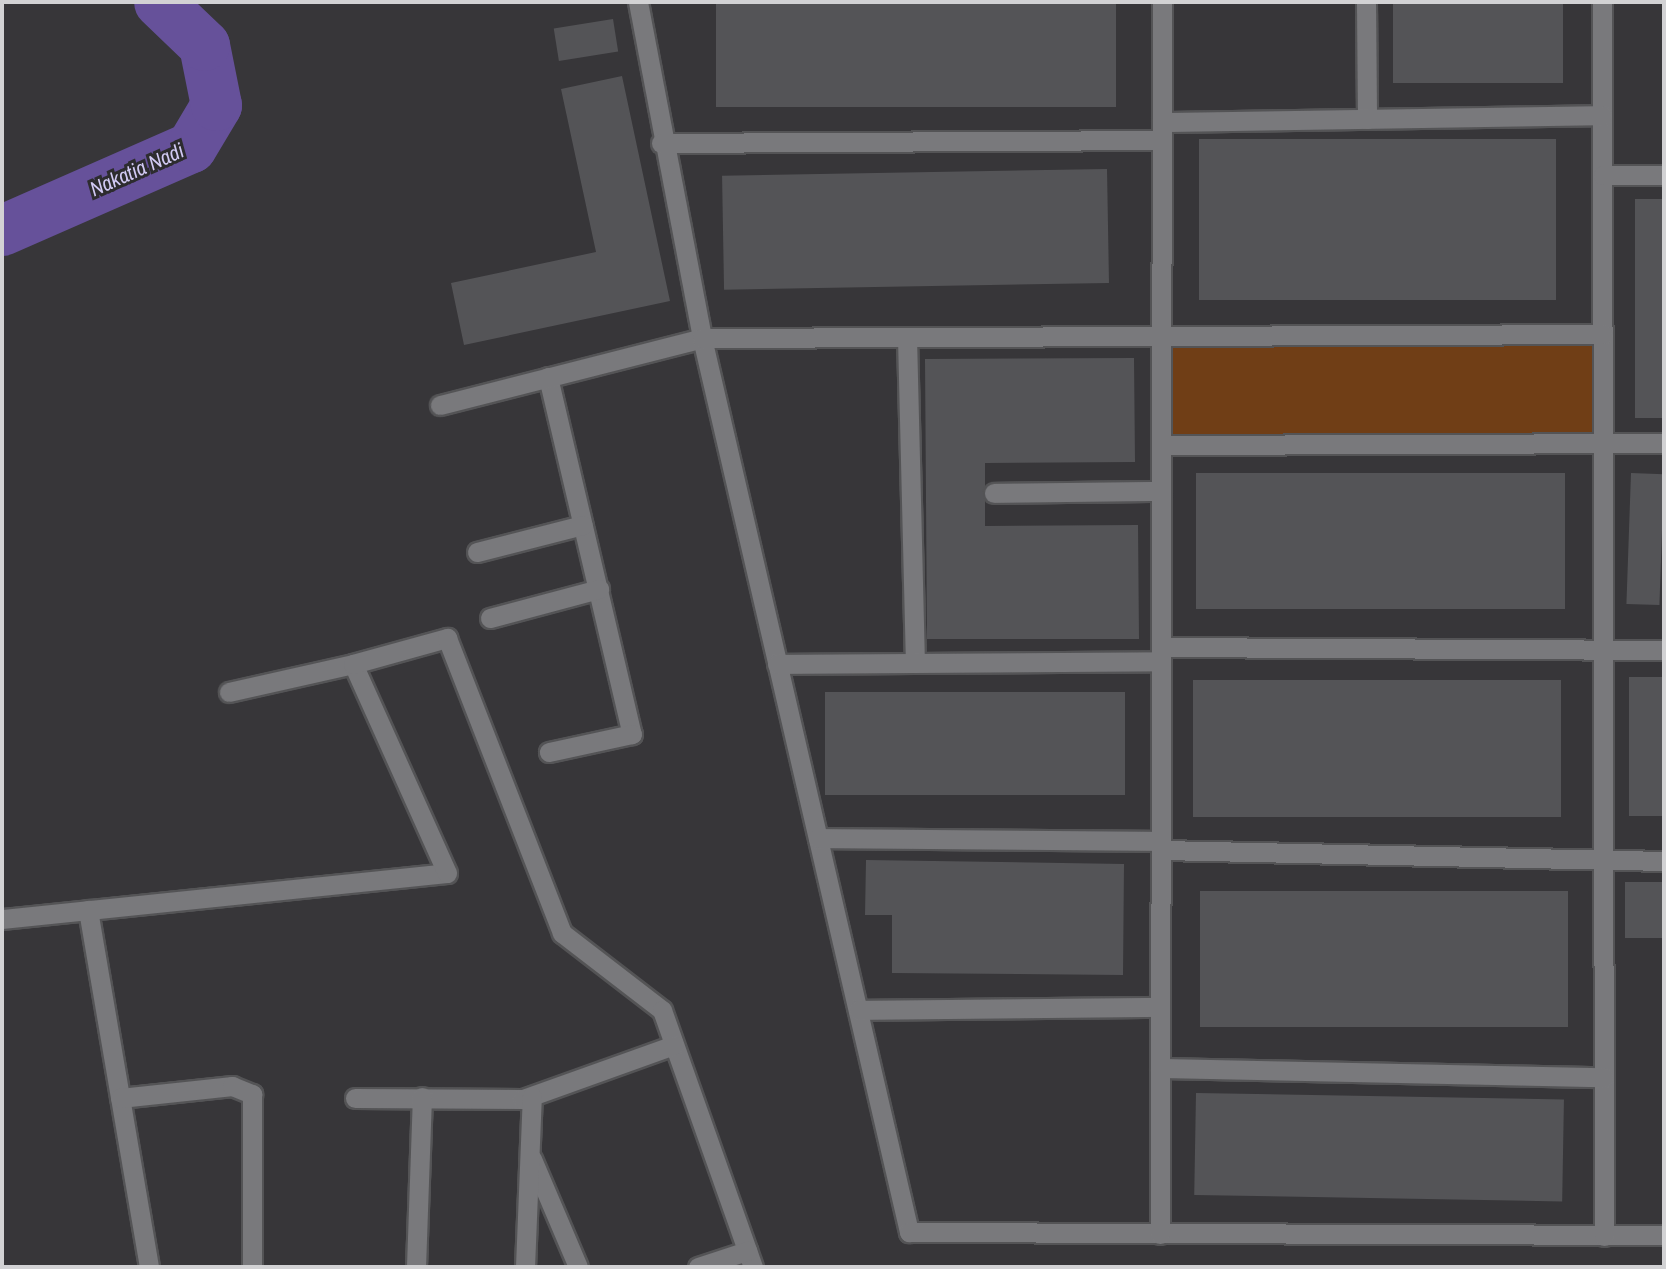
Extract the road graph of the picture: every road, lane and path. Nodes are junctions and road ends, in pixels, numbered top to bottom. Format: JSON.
{"nodes":[{"id":1,"x":638,"y":2,"type":"edge"},
{"id":2,"x":1162,"y":2,"type":"edge"},
{"id":3,"x":1366,"y":2,"type":"edge"},
{"id":4,"x":1602,"y":2,"type":"edge"},
{"id":5,"x":1602,"y":115,"type":"junction"},
{"id":6,"x":1367,"y":118,"type":"junction"},
{"id":7,"x":1162,"y":131,"type":"junction"},
{"id":8,"x":661,"y":143,"type":"junction"},
{"id":9,"x":1602,"y":175,"type":"junction"},
{"id":10,"x":1664,"y":175,"type":"edge"},
{"id":11,"x":1603,"y":334,"type":"junction"},
{"id":12,"x":1162,"y":335,"type":"junction"},
{"id":13,"x":907,"y":337,"type":"junction"},
{"id":14,"x":702,"y":338,"type":"junction"},
{"id":15,"x":548,"y":377,"type":"junction"},
{"id":16,"x":440,"y":405,"type":"dead end"},
{"id":17,"x":1603,"y":442,"type":"junction"},
{"id":18,"x":1664,"y":443,"type":"edge"},
{"id":19,"x":1161,"y":445,"type":"junction"},
{"id":20,"x":1161,"y":491,"type":"junction"},
{"id":21,"x":994,"y":493,"type":"dead end"},
{"id":22,"x":583,"y":525,"type":"junction"},
{"id":23,"x":477,"y":552,"type":"dead end"},
{"id":24,"x":598,"y":589,"type":"junction"},
{"id":25,"x":490,"y":618,"type":"dead end"},
{"id":26,"x":1603,"y":650,"type":"junction"},
{"id":27,"x":1664,"y":650,"type":"edge"},
{"id":28,"x":1161,"y":654,"type":"junction"},
{"id":29,"x":915,"y":663,"type":"junction"},
{"id":30,"x":353,"y":664,"type":"junction"},
{"id":31,"x":777,"y":664,"type":"junction"},
{"id":32,"x":229,"y":692,"type":"dead end"},
{"id":33,"x":550,"y":752,"type":"dead end"},
{"id":34,"x":818,"y":838,"type":"junction"},
{"id":35,"x":1161,"y":845,"type":"junction"},
{"id":36,"x":1664,"y":861,"type":"edge"},
{"id":37,"x":1604,"y":862,"type":"junction"},
{"id":38,"x":88,"y":910,"type":"junction"},
{"id":39,"x":2,"y":919,"type":"edge"},
{"id":40,"x":1160,"y":1007,"type":"junction"},
{"id":41,"x":858,"y":1010,"type":"junction"},
{"id":42,"x":674,"y":1045,"type":"junction"},
{"id":43,"x":1160,"y":1068,"type":"junction"},
{"id":44,"x":1604,"y":1077,"type":"junction"},
{"id":45,"x":532,"y":1096,"type":"junction"},
{"id":46,"x":422,"y":1097,"type":"junction"},
{"id":47,"x":120,"y":1098,"type":"junction"},
{"id":48,"x":355,"y":1098,"type":"dead end"},
{"id":49,"x":530,"y":1153,"type":"junction"},
{"id":50,"x":1160,"y":1234,"type":"junction"},
{"id":51,"x":1664,"y":1235,"type":"edge"},
{"id":52,"x":1604,"y":1236,"type":"junction"},
{"id":53,"x":750,"y":1259,"type":"edge"},
{"id":54,"x":149,"y":1267,"type":"edge"},
{"id":55,"x":252,"y":1267,"type":"edge"},
{"id":56,"x":416,"y":1267,"type":"edge"},
{"id":57,"x":525,"y":1267,"type":"edge"},
{"id":58,"x":578,"y":1267,"type":"edge"},
{"id":59,"x":698,"y":1267,"type":"edge"}],
"edges":[{"from":1,"to":8,"type":"street"},
{"from":2,"to":7,"type":"street"},
{"from":3,"to":6,"type":"street"},
{"from":4,"to":5,"type":"street"},
{"from":5,"to":6,"type":"street"},
{"from":5,"to":9,"type":"street"},
{"from":6,"to":7,"type":"street"},
{"from":7,"to":8,"type":"street"},
{"from":7,"to":12,"type":"street"},
{"from":8,"to":14,"type":"street"},
{"from":9,"to":10,"type":"street"},
{"from":9,"to":11,"type":"street"},
{"from":11,"to":12,"type":"street"},
{"from":11,"to":17,"type":"street"},
{"from":12,"to":13,"type":"street"},
{"from":12,"to":19,"type":"street"},
{"from":13,"to":14,"type":"street"},
{"from":13,"to":29,"type":"street"},
{"from":14,"to":15,"type":"street"},
{"from":14,"to":31,"type":"street"},
{"from":15,"to":16,"type":"street"},
{"from":15,"to":22,"type":"street"},
{"from":17,"to":18,"type":"street"},
{"from":17,"to":19,"type":"street"},
{"from":17,"to":26,"type":"street"},
{"from":19,"to":20,"type":"street"},
{"from":20,"to":21,"type":"street"},
{"from":20,"to":28,"type":"street"},
{"from":22,"to":23,"type":"street"},
{"from":22,"to":24,"type":"street"},
{"from":24,"to":25,"type":"street"},
{"from":24,"to":33,"type":"street"},
{"from":26,"to":27,"type":"street"},
{"from":26,"to":28,"type":"street"},
{"from":26,"to":37,"type":"street"},
{"from":28,"to":29,"type":"street"},
{"from":28,"to":35,"type":"street"},
{"from":29,"to":31,"type":"street"},
{"from":30,"to":32,"type":"street"},
{"from":30,"to":38,"type":"street"},
{"from":30,"to":42,"type":"street"},
{"from":31,"to":34,"type":"street"},
{"from":34,"to":35,"type":"street"},
{"from":34,"to":41,"type":"street"},
{"from":35,"to":37,"type":"street"},
{"from":35,"to":40,"type":"street"},
{"from":36,"to":37,"type":"street"},
{"from":37,"to":44,"type":"street"},
{"from":38,"to":39,"type":"street"},
{"from":38,"to":47,"type":"street"},
{"from":40,"to":41,"type":"street"},
{"from":40,"to":43,"type":"street"},
{"from":41,"to":50,"type":"street"},
{"from":42,"to":45,"type":"street"},
{"from":42,"to":53,"type":"street"},
{"from":43,"to":44,"type":"street"},
{"from":43,"to":50,"type":"street"},
{"from":44,"to":52,"type":"street"},
{"from":45,"to":46,"type":"street"},
{"from":45,"to":49,"type":"street"},
{"from":46,"to":48,"type":"street"},
{"from":46,"to":56,"type":"street"},
{"from":47,"to":54,"type":"street"},
{"from":47,"to":55,"type":"street"},
{"from":49,"to":57,"type":"street"},
{"from":49,"to":58,"type":"street"},
{"from":50,"to":52,"type":"street"},
{"from":51,"to":52,"type":"street"},
{"from":53,"to":59,"type":"street"}]}
